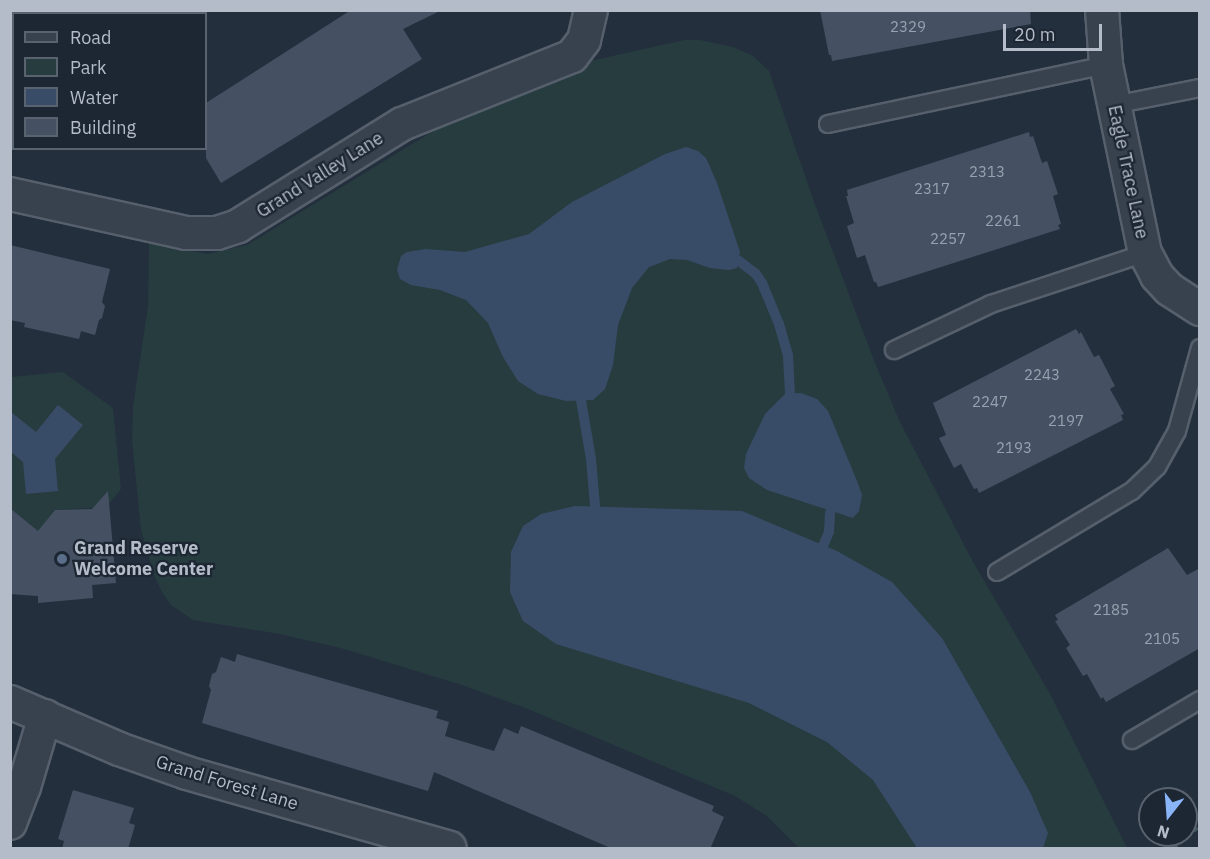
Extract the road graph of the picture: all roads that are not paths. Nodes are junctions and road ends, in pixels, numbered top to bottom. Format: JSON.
{"nodes":[{"id":1,"x":591,"y":10,"type":"edge"},
{"id":2,"x":1102,"y":10,"type":"edge"},
{"id":3,"x":1106,"y":65,"type":"junction"},
{"id":4,"x":1200,"y":88,"type":"edge"},
{"id":5,"x":1114,"y":105,"type":"junction"},
{"id":6,"x":828,"y":124,"type":"dead end"},
{"id":7,"x":10,"y":194,"type":"edge"},
{"id":8,"x":1145,"y":253,"type":"junction"},
{"id":9,"x":1200,"y":309,"type":"edge"},
{"id":10,"x":1200,"y":348,"type":"edge"},
{"id":11,"x":894,"y":350,"type":"dead end"},
{"id":12,"x":997,"y":572,"type":"dead end"},
{"id":13,"x":1200,"y":700,"type":"edge"},
{"id":14,"x":10,"y":702,"type":"edge"},
{"id":15,"x":45,"y":716,"type":"junction"},
{"id":16,"x":1132,"y":740,"type":"dead end"},
{"id":17,"x":10,"y":823,"type":"edge"},
{"id":18,"x":415,"y":844,"type":"edge"},
{"id":19,"x":450,"y":849,"type":"edge"}],
"edges":[{"from":1,"to":7,"type":"street","name":"Grand Valley Lane"},
{"from":2,"to":3,"type":"street","name":"Eagle Trace Lane"},
{"from":3,"to":5,"type":"street","name":"Eagle Trace Lane"},
{"from":3,"to":6,"type":"lane"},
{"from":4,"to":5,"type":"lane"},
{"from":5,"to":8,"type":"street","name":"Eagle Trace Lane"},
{"from":8,"to":9,"type":"street","name":"Eagle Trace Lane"},
{"from":8,"to":11,"type":"lane"},
{"from":10,"to":12,"type":"lane"},
{"from":13,"to":16,"type":"lane"},
{"from":14,"to":15,"type":"street","name":"Grand Forest Lane"},
{"from":15,"to":17,"type":"street"},
{"from":15,"to":18,"type":"street","name":"Grand Forest Lane"},
{"from":18,"to":19,"type":"street","name":"Grand Forest Lane"}]}
